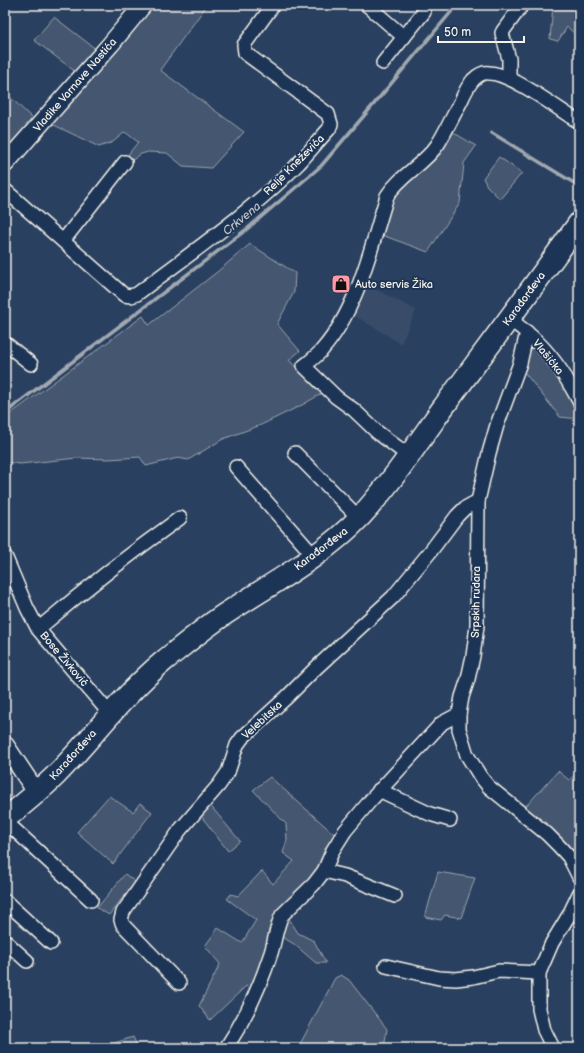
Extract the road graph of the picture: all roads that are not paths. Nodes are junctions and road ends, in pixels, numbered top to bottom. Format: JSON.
{"nodes":[{"id":1,"x":143,"y":5,"type":"edge"},
{"id":2,"x":273,"y":5,"type":"edge"},
{"id":3,"x":367,"y":5,"type":"edge"},
{"id":4,"x":522,"y":5,"type":"edge"},
{"id":5,"x":424,"y":12,"type":"dead end"},
{"id":6,"x":404,"y":36,"type":"junction"},
{"id":7,"x":383,"y":63,"type":"dead end"},
{"id":8,"x":509,"y":77,"type":"junction"},
{"id":9,"x":579,"y":122,"type":"edge"},
{"id":10,"x":125,"y":162,"type":"dead end"},
{"id":11,"x":5,"y":164,"type":"edge"},
{"id":12,"x":5,"y":190,"type":"edge"},
{"id":13,"x":579,"y":224,"type":"edge"},
{"id":14,"x":63,"y":241,"type":"junction"},
{"id":15,"x":510,"y":319,"type":"junction"},
{"id":16,"x":527,"y":332,"type":"junction"},
{"id":17,"x":5,"y":343,"type":"edge"},
{"id":18,"x":31,"y":364,"type":"dead end"},
{"id":19,"x":579,"y":401,"type":"edge"},
{"id":20,"x":295,"y":453,"type":"dead end"},
{"id":21,"x":409,"y":456,"type":"junction"},
{"id":22,"x":236,"y":467,"type":"dead end"},
{"id":23,"x":478,"y":500,"type":"junction"},
{"id":24,"x":180,"y":518,"type":"dead end"},
{"id":25,"x":359,"y":518,"type":"junction"},
{"id":26,"x":5,"y":556,"type":"edge"},
{"id":27,"x":314,"y":556,"type":"junction"},
{"id":28,"x":38,"y":629,"type":"junction"},
{"id":29,"x":111,"y":713,"type":"junction"},
{"id":30,"x":458,"y":714,"type":"junction"},
{"id":31,"x":5,"y":746,"type":"edge"},
{"id":32,"x":379,"y":790,"type":"junction"},
{"id":33,"x":38,"y":792,"type":"junction"},
{"id":34,"x":5,"y":820,"type":"edge"},
{"id":35,"x":450,"y":820,"type":"dead end"},
{"id":36,"x":324,"y":871,"type":"junction"},
{"id":37,"x":579,"y":877,"type":"edge"},
{"id":38,"x":579,"y":894,"type":"edge"},
{"id":39,"x":395,"y":896,"type":"dead end"},
{"id":40,"x":91,"y":900,"type":"dead end"},
{"id":41,"x":5,"y":901,"type":"edge"},
{"id":42,"x":5,"y":941,"type":"edge"},
{"id":43,"x":51,"y":943,"type":"dead end"},
{"id":44,"x":27,"y":961,"type":"dead end"},
{"id":45,"x":386,"y":966,"type":"dead end"},
{"id":46,"x":539,"y":973,"type":"junction"},
{"id":47,"x":179,"y":983,"type":"dead end"},
{"id":48,"x":226,"y":1048,"type":"edge"},
{"id":49,"x":553,"y":1048,"type":"edge"}],
"edges":[{"from":1,"to":11,"type":"street","name":"Vladike Varnave Nastića"},
{"from":2,"to":14,"type":"street","name":"Relje Kneževića"},
{"from":3,"to":6,"type":"street"},
{"from":4,"to":8,"type":"street"},
{"from":5,"to":6,"type":"street"},
{"from":6,"to":7,"type":"street"},
{"from":8,"to":9,"type":"street"},
{"from":8,"to":21,"type":"street"},
{"from":10,"to":14,"type":"street"},
{"from":12,"to":14,"type":"street","name":"Relje Kneževića"},
{"from":13,"to":15,"type":"main road","name":"Karađorđeva"},
{"from":15,"to":16,"type":"street","name":"Vlašićka"},
{"from":15,"to":21,"type":"main road","name":"Karađorđeva"},
{"from":16,"to":19,"type":"street","name":"Vlašićka"},
{"from":16,"to":23,"type":"street","name":"Srpskih rudara"},
{"from":17,"to":18,"type":"street"},
{"from":20,"to":25,"type":"street"},
{"from":21,"to":25,"type":"main road","name":"Karađorđeva"},
{"from":22,"to":27,"type":"street"},
{"from":23,"to":30,"type":"street","name":"Srpskih rudara"},
{"from":23,"to":47,"type":"street","name":"Velebitska"},
{"from":24,"to":28,"type":"street"},
{"from":25,"to":27,"type":"main road","name":"Karađorđeva"},
{"from":26,"to":28,"type":"street","name":"Bose Živković"},
{"from":27,"to":29,"type":"main road","name":"Karađorđeva"},
{"from":28,"to":29,"type":"street","name":"Bose Živković"},
{"from":29,"to":33,"type":"main road","name":"Karađorđeva"},
{"from":30,"to":32,"type":"street"},
{"from":30,"to":37,"type":"street","name":"Srpskih rudara"},
{"from":31,"to":33,"type":"street"},
{"from":32,"to":35,"type":"street"},
{"from":32,"to":36,"type":"street"},
{"from":33,"to":34,"type":"main road","name":"Karađorđeva"},
{"from":34,"to":40,"type":"street"},
{"from":36,"to":39,"type":"street"},
{"from":36,"to":48,"type":"street"},
{"from":38,"to":46,"type":"street"},
{"from":41,"to":43,"type":"street"},
{"from":42,"to":44,"type":"street"},
{"from":45,"to":46,"type":"street"},
{"from":46,"to":49,"type":"street"}]}
